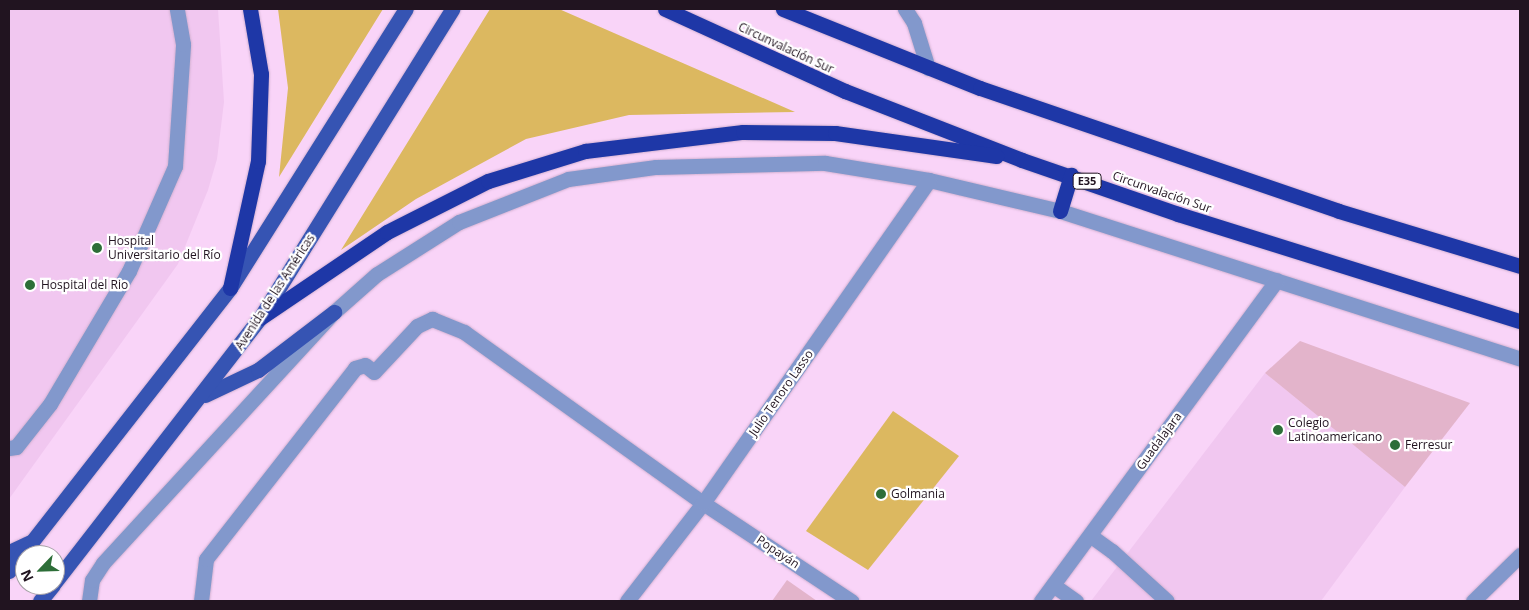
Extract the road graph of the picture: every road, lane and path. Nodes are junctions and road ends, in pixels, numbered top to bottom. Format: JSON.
{"nodes":[{"id":1,"x":177,"y":9,"type":"edge"},
{"id":2,"x":250,"y":9,"type":"edge"},
{"id":3,"x":406,"y":9,"type":"edge"},
{"id":4,"x":452,"y":9,"type":"edge"},
{"id":5,"x":665,"y":9,"type":"edge"},
{"id":6,"x":783,"y":9,"type":"edge"},
{"id":7,"x":905,"y":9,"type":"edge"},
{"id":8,"x":928,"y":68,"type":"junction"},
{"id":9,"x":1022,"y":160,"type":"junction"},
{"id":10,"x":1071,"y":176,"type":"junction"},
{"id":11,"x":929,"y":180,"type":"junction"},
{"id":12,"x":1060,"y":211,"type":"junction"},
{"id":13,"x":1520,"y":266,"type":"edge"},
{"id":14,"x":1277,"y":280,"type":"junction"},
{"id":15,"x":230,"y":288,"type":"junction"},
{"id":16,"x":334,"y":312,"type":"junction"},
{"id":17,"x":260,"y":318,"type":"junction"},
{"id":18,"x":1520,"y":321,"type":"edge"},
{"id":19,"x":1520,"y":359,"type":"edge"},
{"id":20,"x":202,"y":397,"type":"junction"},
{"id":21,"x":9,"y":448,"type":"edge"},
{"id":22,"x":704,"y":503,"type":"junction"},
{"id":23,"x":1091,"y":536,"type":"junction"},
{"id":24,"x":36,"y":539,"type":"junction"},
{"id":25,"x":9,"y":552,"type":"edge"},
{"id":26,"x":1520,"y":555,"type":"edge"},
{"id":27,"x":65,"y":569,"type":"edge"},
{"id":28,"x":9,"y":571,"type":"edge"},
{"id":29,"x":1053,"y":585,"type":"junction"},
{"id":30,"x":89,"y":601,"type":"edge"},
{"id":31,"x":201,"y":601,"type":"edge"},
{"id":32,"x":627,"y":601,"type":"edge"},
{"id":33,"x":851,"y":601,"type":"edge"},
{"id":34,"x":1041,"y":601,"type":"edge"},
{"id":35,"x":1076,"y":601,"type":"edge"},
{"id":36,"x":1167,"y":601,"type":"edge"},
{"id":37,"x":1473,"y":601,"type":"edge"}],
"edges":[{"from":1,"to":21,"type":"street"},
{"from":2,"to":15,"type":"highway"},
{"from":3,"to":15,"type":"main road"},
{"from":4,"to":17,"type":"main road","name":"Avenida de las Américas"},
{"from":5,"to":9,"type":"highway","name":"Circunvalación Sur","number":"E35"},
{"from":6,"to":8,"type":"highway"},
{"from":7,"to":8,"type":"street"},
{"from":8,"to":13,"type":"highway"},
{"from":9,"to":10,"type":"highway","name":"Circunvalación Sur","number":"E35"},
{"from":9,"to":17,"type":"highway"},
{"from":10,"to":12,"type":"highway"},
{"from":10,"to":18,"type":"highway","name":"Circunvalación Sur","number":"E35"},
{"from":11,"to":12,"type":"street"},
{"from":11,"to":16,"type":"street"},
{"from":11,"to":22,"type":"street","name":"Julio Tenoro Lasso"},
{"from":12,"to":14,"type":"street"},
{"from":14,"to":19,"type":"street"},
{"from":14,"to":23,"type":"street","name":"Guadalajara"},
{"from":15,"to":24,"type":"main road"},
{"from":16,"to":20,"type":"main road"},
{"from":16,"to":30,"type":"street"},
{"from":17,"to":20,"type":"main road","name":"Avenida de las Américas"},
{"from":20,"to":27,"type":"main road","name":"Avenida de las Américas"},
{"from":22,"to":31,"type":"street","name":"Popayán"},
{"from":22,"to":32,"type":"street","name":"Julio Tenoro Lasso"},
{"from":22,"to":33,"type":"street","name":"Popayán"},
{"from":23,"to":29,"type":"street","name":"Guadalajara"},
{"from":23,"to":36,"type":"street"},
{"from":24,"to":25,"type":"main road"},
{"from":24,"to":28,"type":"main road"},
{"from":26,"to":37,"type":"street"},
{"from":29,"to":34,"type":"street","name":"Guadalajara"},
{"from":29,"to":35,"type":"street"}]}
